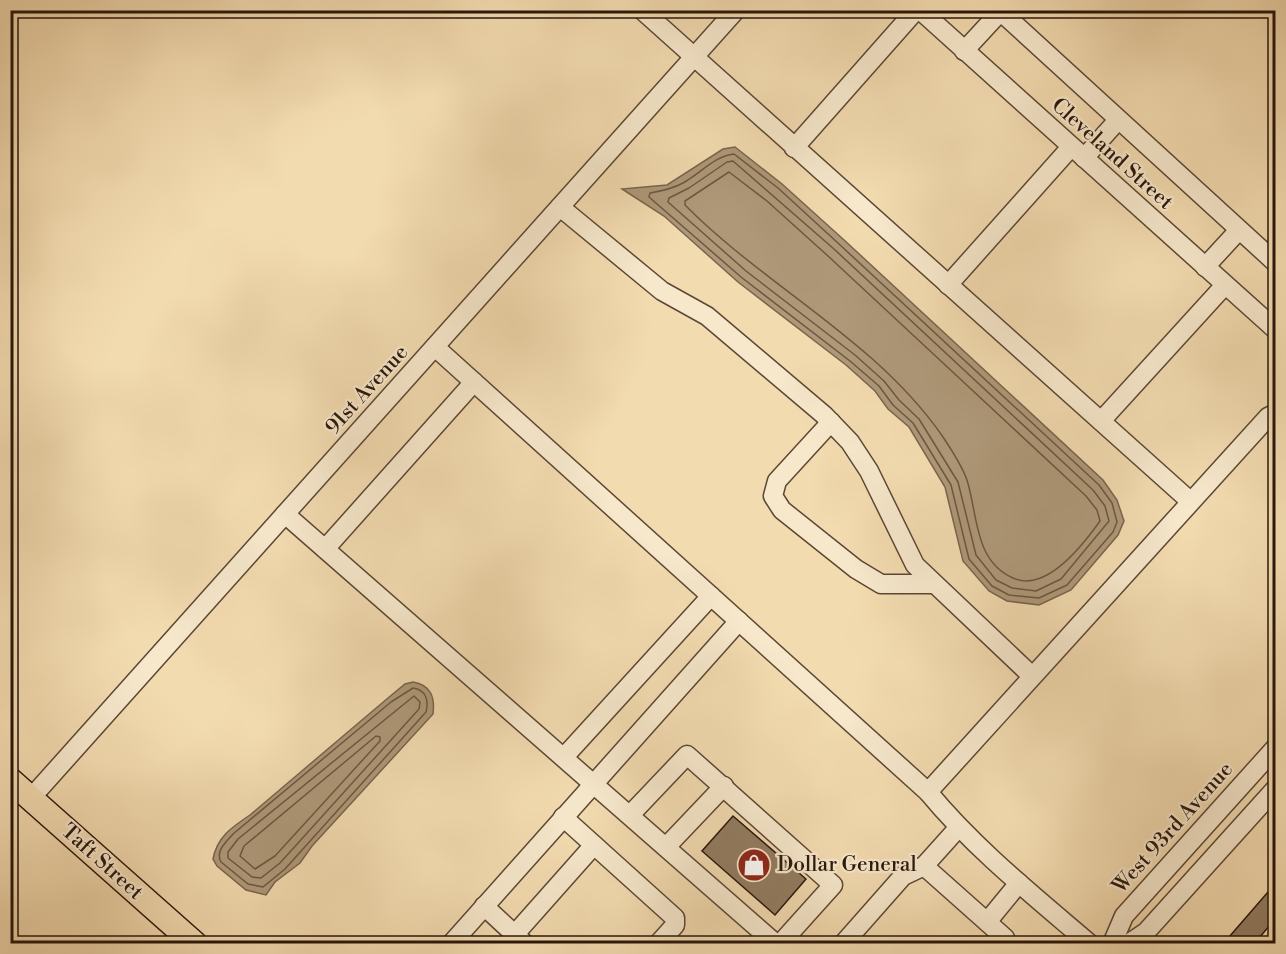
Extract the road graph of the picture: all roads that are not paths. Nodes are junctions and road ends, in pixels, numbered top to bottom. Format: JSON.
{"nodes":[{"id":1,"x":642,"y":10,"type":"edge"},
{"id":2,"x":736,"y":10,"type":"edge"},
{"id":3,"x":918,"y":10,"type":"edge"},
{"id":4,"x":999,"y":11,"type":"edge"},
{"id":5,"x":964,"y":51,"type":"junction"},
{"id":6,"x":694,"y":57,"type":"junction"},
{"id":7,"x":1118,"y":120,"type":"junction"},
{"id":8,"x":794,"y":148,"type":"junction"},
{"id":9,"x":1077,"y":153,"type":"junction"},
{"id":10,"x":560,"y":207,"type":"junction"},
{"id":11,"x":1239,"y":230,"type":"junction"},
{"id":12,"x":1275,"y":263,"type":"edge"},
{"id":13,"x":1205,"y":267,"type":"junction"},
{"id":14,"x":948,"y":285,"type":"junction"},
{"id":15,"x":1225,"y":285,"type":"junction"},
{"id":16,"x":1275,"y":330,"type":"edge"},
{"id":17,"x":435,"y":347,"type":"junction"},
{"id":18,"x":474,"y":382,"type":"junction"},
{"id":19,"x":1275,"y":413,"type":"edge"},
{"id":20,"x":1101,"y":421,"type":"junction"},
{"id":21,"x":831,"y":422,"type":"junction"},
{"id":22,"x":1190,"y":501,"type":"junction"},
{"id":23,"x":285,"y":514,"type":"junction"},
{"id":24,"x":325,"y":549,"type":"junction"},
{"id":25,"x":932,"y":584,"type":"junction"},
{"id":26,"x":711,"y":596,"type":"junction"},
{"id":27,"x":739,"y":621,"type":"junction"},
{"id":28,"x":1032,"y":676,"type":"junction"},
{"id":29,"x":1275,"y":747,"type":"edge"},
{"id":30,"x":564,"y":757,"type":"junction"},
{"id":31,"x":10,"y":780,"type":"edge"},
{"id":32,"x":593,"y":783,"type":"junction"},
{"id":33,"x":724,"y":786,"type":"junction"},
{"id":34,"x":1275,"y":788,"type":"edge"},
{"id":35,"x":928,"y":792,"type":"junction"},
{"id":36,"x":31,"y":798,"type":"junction"},
{"id":37,"x":630,"y":815,"type":"junction"},
{"id":38,"x":563,"y":817,"type":"junction"},
{"id":39,"x":959,"y":827,"type":"junction"},
{"id":40,"x":594,"y":845,"type":"junction"},
{"id":41,"x":666,"y":847,"type":"junction"},
{"id":42,"x":924,"y":866,"type":"junction"},
{"id":43,"x":1019,"y":883,"type":"junction"},
{"id":44,"x":484,"y":906,"type":"junction"},
{"id":45,"x":987,"y":922,"type":"junction"},
{"id":46,"x":520,"y":939,"type":"edge"},
{"id":47,"x":195,"y":944,"type":"edge"},
{"id":48,"x":450,"y":944,"type":"edge"},
{"id":49,"x":658,"y":944,"type":"edge"},
{"id":50,"x":776,"y":944,"type":"edge"},
{"id":51,"x":780,"y":944,"type":"edge"},
{"id":52,"x":843,"y":944,"type":"edge"},
{"id":53,"x":1007,"y":944,"type":"edge"},
{"id":54,"x":1090,"y":944,"type":"edge"},
{"id":55,"x":1112,"y":944,"type":"edge"},
{"id":56,"x":1128,"y":944,"type":"edge"}],
"edges":[{"from":1,"to":6,"type":"street"},
{"from":2,"to":6,"type":"street","name":"91st Avenue"},
{"from":3,"to":5,"type":"street","name":"Cleveland Street"},
{"from":3,"to":8,"type":"street"},
{"from":4,"to":5,"type":"street"},
{"from":4,"to":7,"type":"street"},
{"from":5,"to":9,"type":"street","name":"Cleveland Street"},
{"from":6,"to":8,"type":"street"},
{"from":6,"to":10,"type":"street","name":"91st Avenue"},
{"from":7,"to":9,"type":"street"},
{"from":7,"to":11,"type":"street"},
{"from":8,"to":14,"type":"street"},
{"from":9,"to":13,"type":"street","name":"Cleveland Street"},
{"from":9,"to":14,"type":"street"},
{"from":10,"to":17,"type":"street","name":"91st Avenue"},
{"from":10,"to":21,"type":"street"},
{"from":11,"to":12,"type":"street"},
{"from":11,"to":13,"type":"street"},
{"from":13,"to":15,"type":"street","name":"Cleveland Street"},
{"from":14,"to":20,"type":"street"},
{"from":15,"to":16,"type":"street","name":"Cleveland Street"},
{"from":15,"to":20,"type":"street"},
{"from":17,"to":18,"type":"street"},
{"from":17,"to":23,"type":"street","name":"91st Avenue"},
{"from":18,"to":24,"type":"street"},
{"from":18,"to":26,"type":"street"},
{"from":19,"to":22,"type":"street"},
{"from":20,"to":22,"type":"street"},
{"from":21,"to":25,"type":"street"},
{"from":21,"to":25,"type":"street"},
{"from":22,"to":28,"type":"street"},
{"from":23,"to":24,"type":"street"},
{"from":23,"to":36,"type":"street","name":"91st Avenue"},
{"from":24,"to":30,"type":"street"},
{"from":25,"to":28,"type":"street"},
{"from":26,"to":27,"type":"street"},
{"from":26,"to":30,"type":"street"},
{"from":27,"to":32,"type":"street"},
{"from":27,"to":35,"type":"street"},
{"from":28,"to":35,"type":"street"},
{"from":29,"to":55,"type":"street","name":"West 93rd Avenue"},
{"from":30,"to":32,"type":"street"},
{"from":31,"to":36,"type":"main road","name":"Taft Street"},
{"from":32,"to":37,"type":"street"},
{"from":32,"to":38,"type":"street"},
{"from":33,"to":37,"type":"street"},
{"from":33,"to":41,"type":"street"},
{"from":33,"to":51,"type":"street"},
{"from":34,"to":56,"type":"street"},
{"from":35,"to":39,"type":"street"},
{"from":36,"to":47,"type":"main road","name":"Taft Street"},
{"from":37,"to":41,"type":"street"},
{"from":38,"to":40,"type":"street"},
{"from":38,"to":44,"type":"street"},
{"from":39,"to":42,"type":"street"},
{"from":39,"to":43,"type":"street"},
{"from":40,"to":46,"type":"street"},
{"from":40,"to":49,"type":"street"},
{"from":41,"to":50,"type":"street"},
{"from":42,"to":45,"type":"street"},
{"from":42,"to":52,"type":"street"},
{"from":43,"to":45,"type":"street"},
{"from":43,"to":54,"type":"street"},
{"from":44,"to":46,"type":"street"},
{"from":44,"to":48,"type":"street"},
{"from":45,"to":53,"type":"street"}]}
